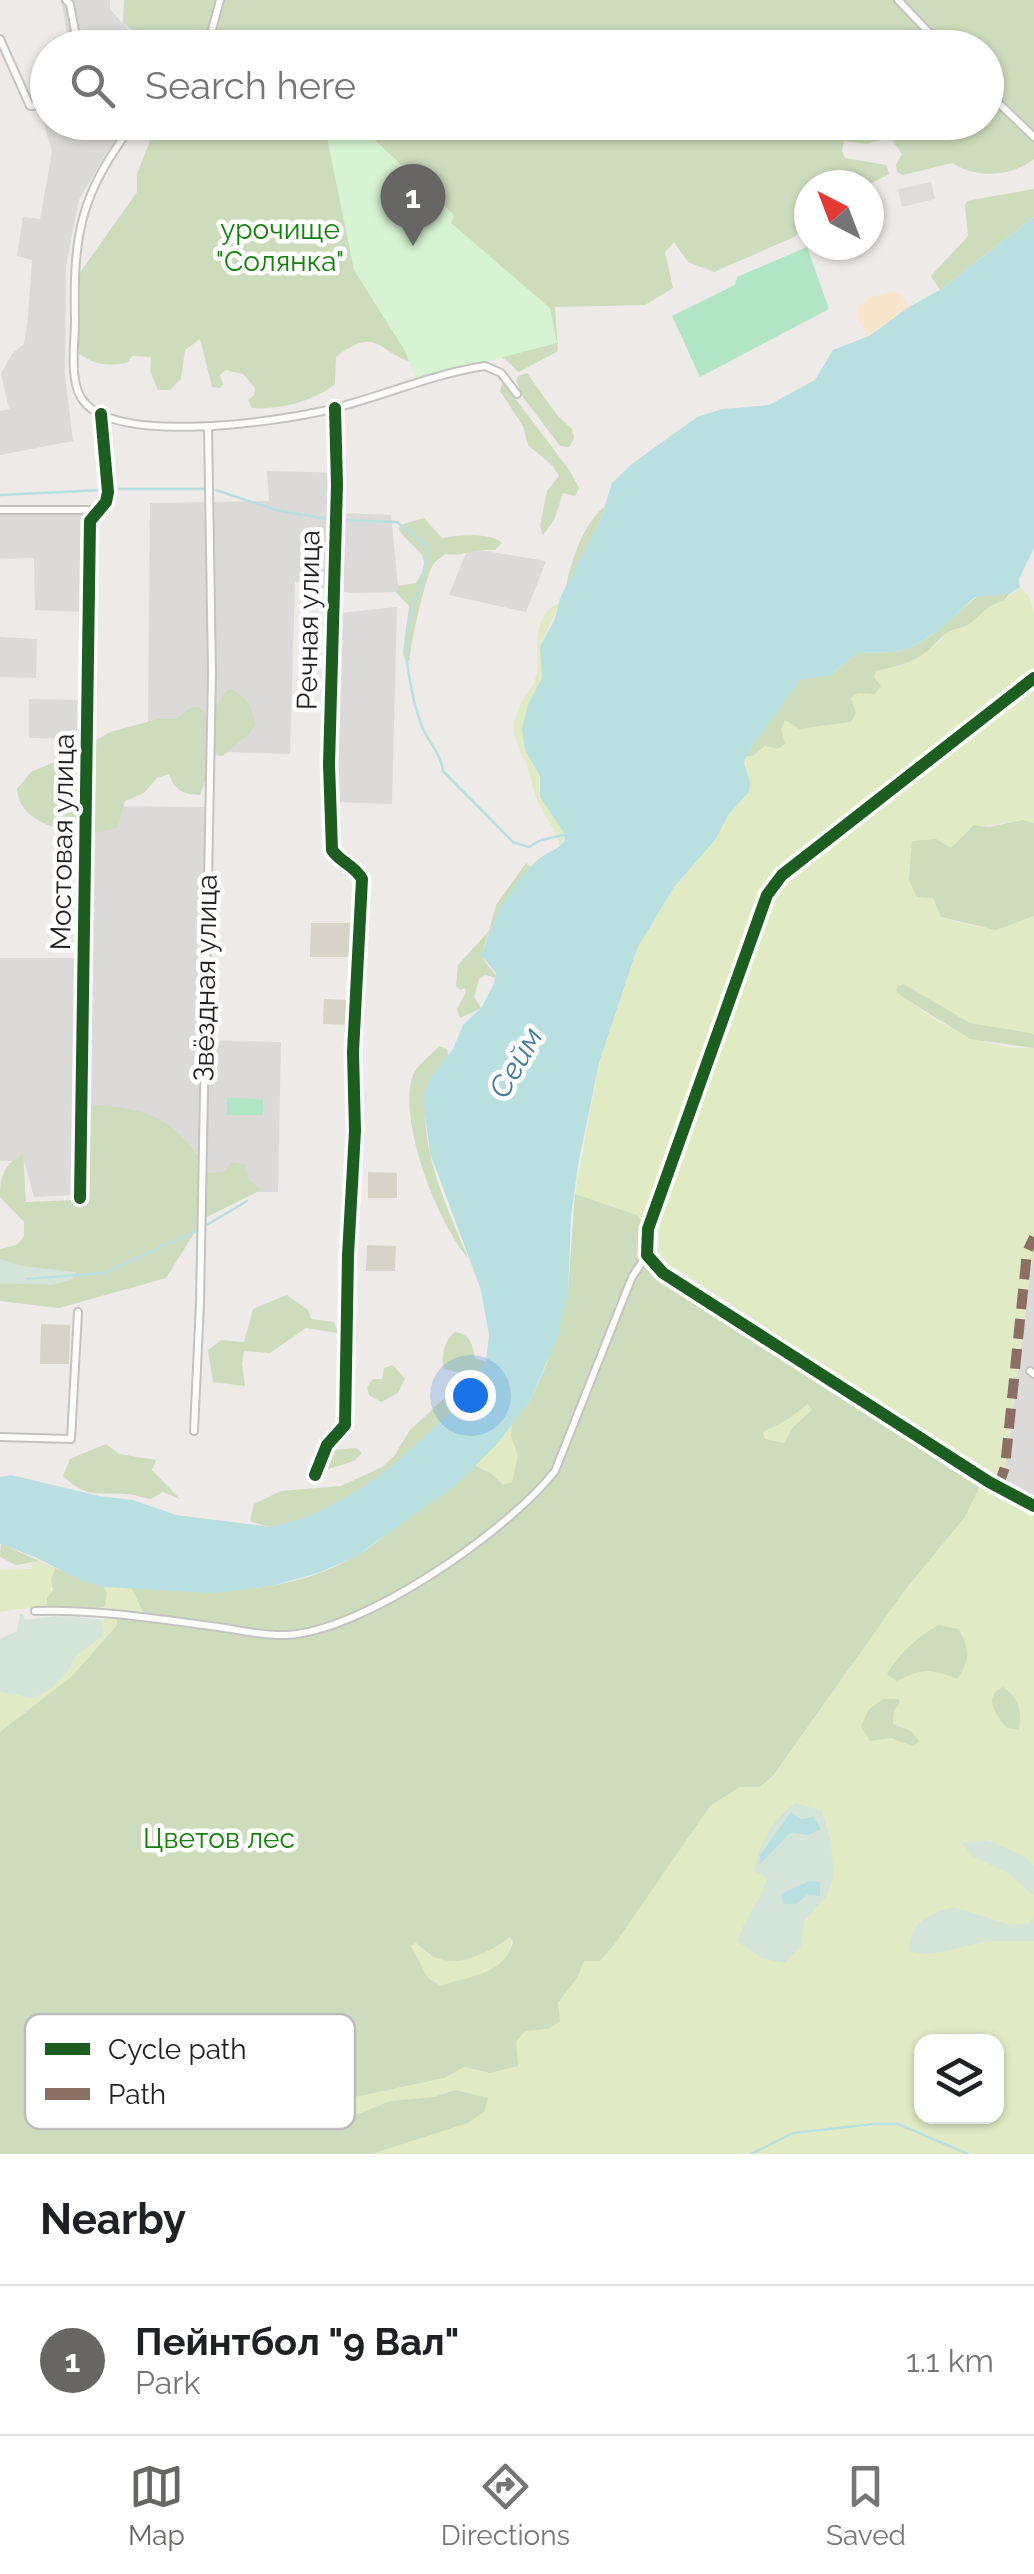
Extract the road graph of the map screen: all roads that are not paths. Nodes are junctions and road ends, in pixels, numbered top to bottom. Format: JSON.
{"nodes":[{"id":1,"x":66,"y":0,"type":"edge"},
{"id":2,"x":220,"y":0,"type":"edge"},
{"id":3,"x":898,"y":0,"type":"edge"},
{"id":4,"x":75,"y":30,"type":"edge"},
{"id":5,"x":212,"y":30,"type":"edge"},
{"id":6,"x":927,"y":30,"type":"edge"},
{"id":7,"x":0,"y":39,"type":"edge"},
{"id":8,"x":30,"y":106,"type":"edge"},
{"id":9,"x":1004,"y":108,"type":"edge"},
{"id":10,"x":1034,"y":136,"type":"edge"},
{"id":11,"x":123,"y":140,"type":"edge"},
{"id":12,"x":517,"y":394,"type":"dead end"},
{"id":13,"x":334,"y":408,"type":"junction"},
{"id":14,"x":101,"y":414,"type":"junction"},
{"id":15,"x":208,"y":426,"type":"junction"},
{"id":16,"x":0,"y":510,"type":"edge"},
{"id":17,"x":100,"y":510,"type":"junction"},
{"id":18,"x":1034,"y":678,"type":"edge"},
{"id":19,"x":80,"y":1198,"type":"dead end"},
{"id":20,"x":647,"y":1255,"type":"junction"},
{"id":21,"x":78,"y":1312,"type":"dead end"},
{"id":22,"x":194,"y":1430,"type":"dead end"},
{"id":23,"x":0,"y":1437,"type":"edge"},
{"id":24,"x":315,"y":1475,"type":"dead end"},
{"id":25,"x":998,"y":1487,"type":"joint"},
{"id":26,"x":1034,"y":1506,"type":"edge"},
{"id":27,"x":35,"y":1611,"type":"dead end"}],
"edges":[{"from":1,"to":4,"type":"street"},
{"from":2,"to":5,"type":"street"},
{"from":3,"to":6,"type":"street"},
{"from":7,"to":8,"type":"street"},
{"from":9,"to":10,"type":"street"},
{"from":11,"to":14,"type":"street"},
{"from":12,"to":13,"type":"street"},
{"from":13,"to":15,"type":"street"},
{"from":13,"to":24,"type":"street","name":"Речная улица"},
{"from":14,"to":15,"type":"street"},
{"from":14,"to":17,"type":"street","name":"Мостовая улица"},
{"from":15,"to":22,"type":"street","name":"Звёздная улица"},
{"from":16,"to":17,"type":"street"},
{"from":17,"to":19,"type":"street","name":"Мостовая улица"},
{"from":18,"to":20,"type":"street"},
{"from":20,"to":25,"type":"street"},
{"from":20,"to":27,"type":"street"},
{"from":21,"to":23,"type":"street"},
{"from":25,"to":26,"type":"street"}]}
